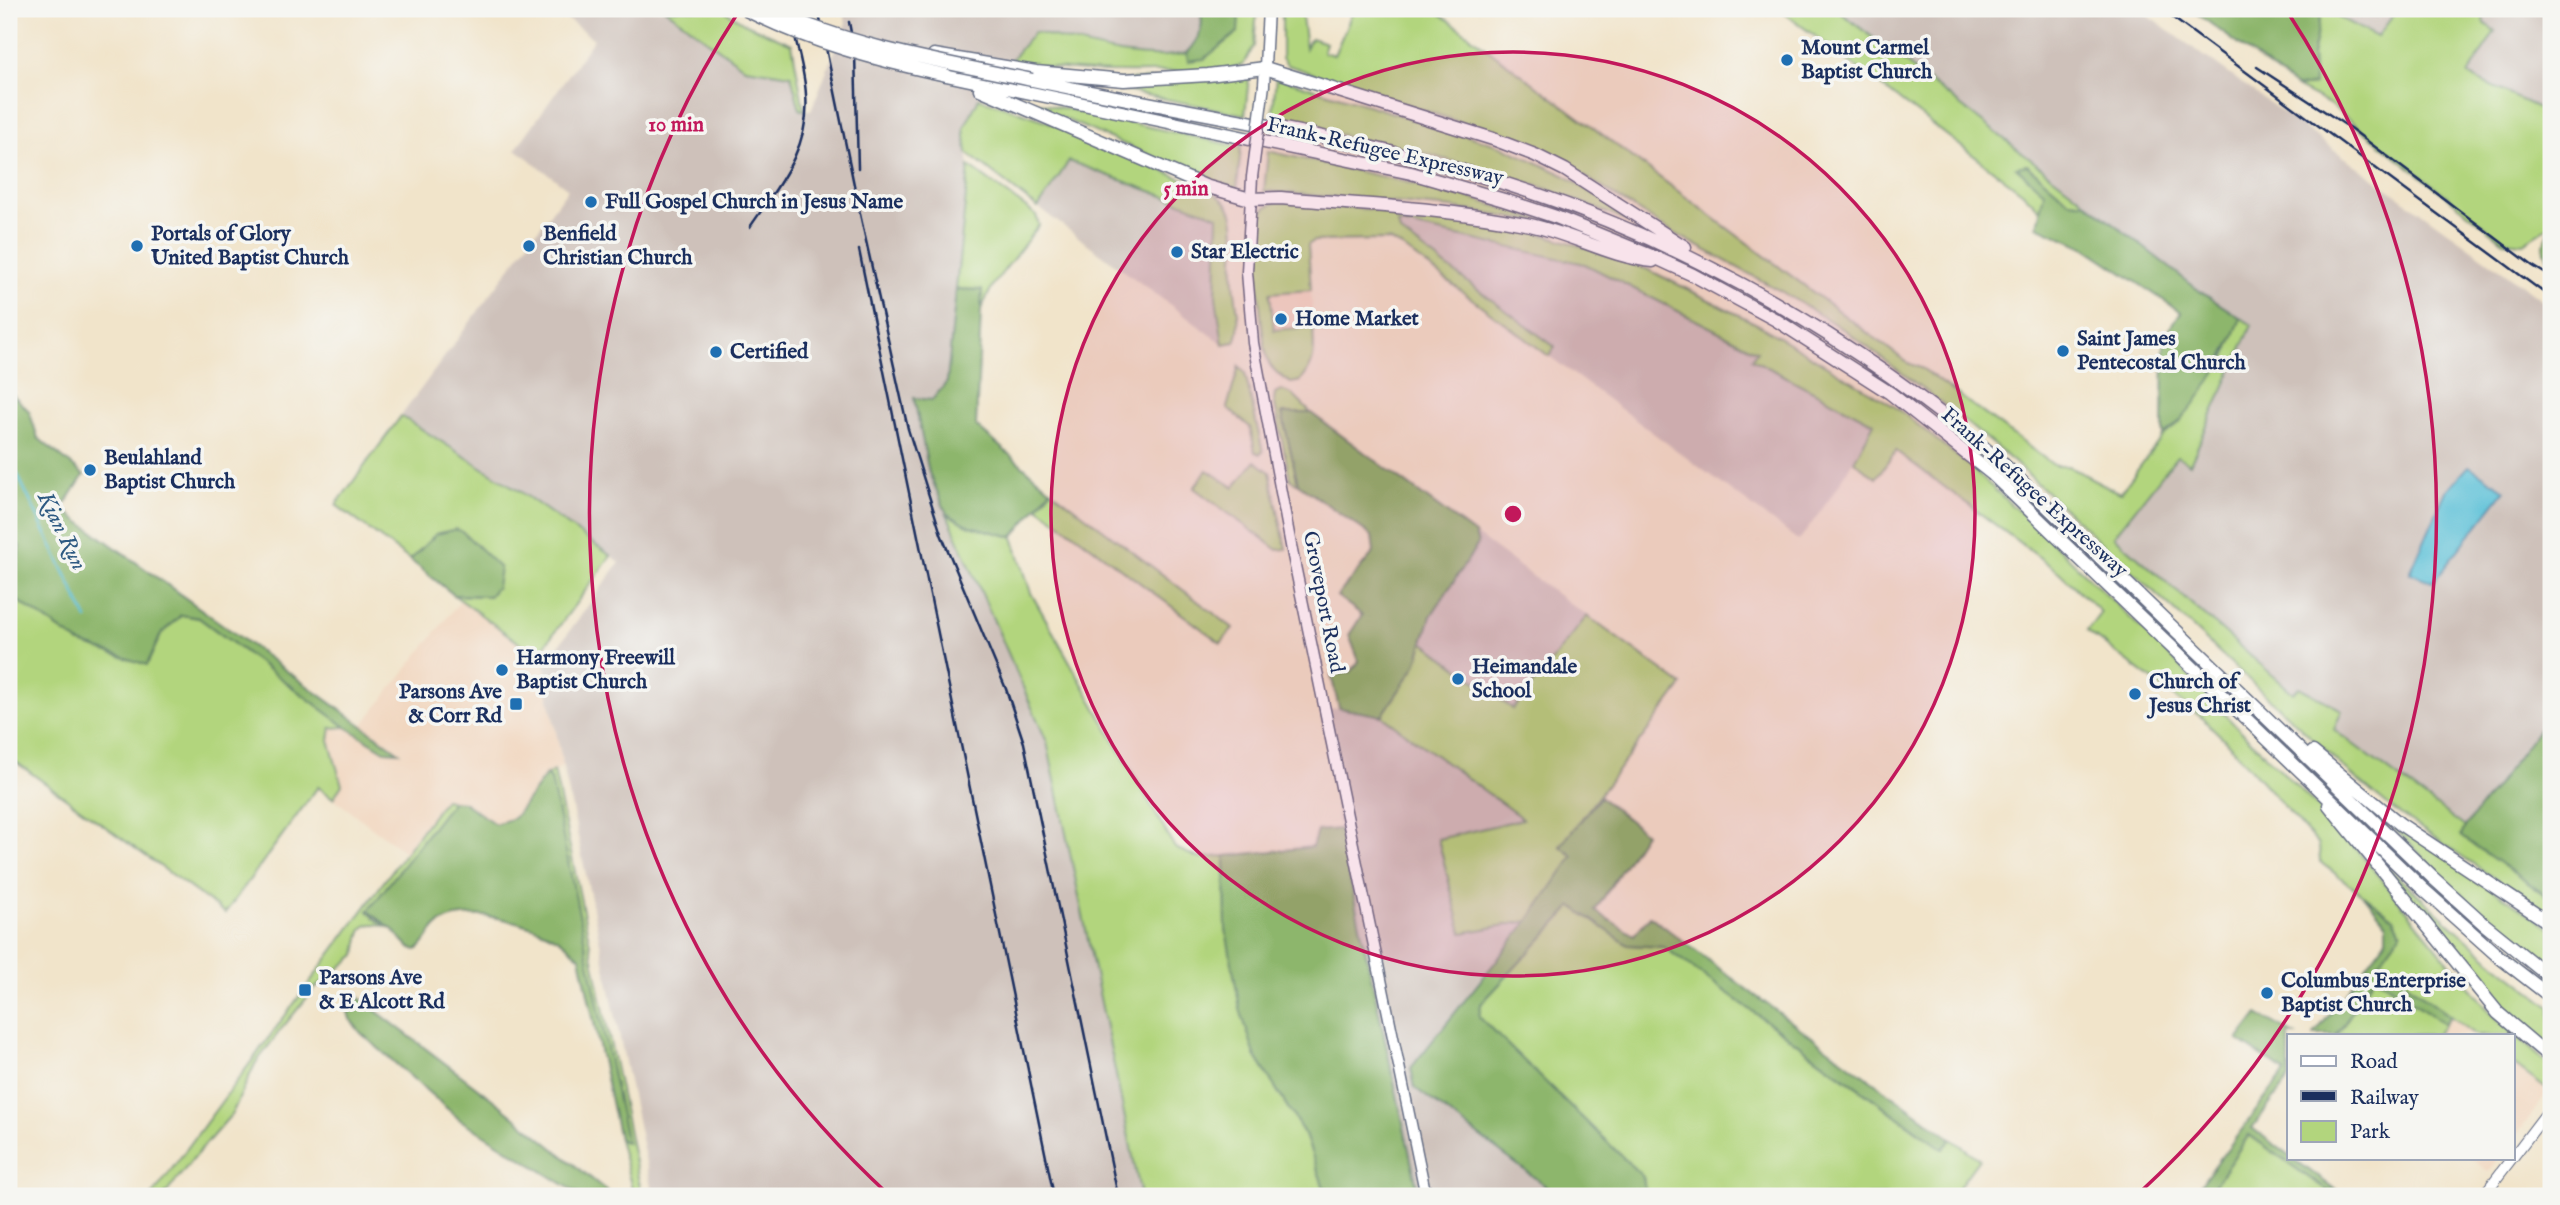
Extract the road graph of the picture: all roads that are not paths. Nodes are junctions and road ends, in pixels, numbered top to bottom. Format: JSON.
{"nodes":[{"id":1,"x":769,"y":9,"type":"edge"},
{"id":2,"x":1268,"y":9,"type":"edge"},
{"id":3,"x":744,"y":10,"type":"edge"},
{"id":4,"x":1265,"y":68,"type":"junction"},
{"id":5,"x":1034,"y":76,"type":"junction"},
{"id":6,"x":1023,"y":99,"type":"junction"},
{"id":7,"x":1250,"y":199,"type":"junction"},
{"id":8,"x":1700,"y":262,"type":"junction"},
{"id":9,"x":1667,"y":263,"type":"junction"},
{"id":10,"x":2283,"y":732,"type":"junction"},
{"id":11,"x":2320,"y":790,"type":"junction"},
{"id":12,"x":2551,"y":924,"type":"edge"},
{"id":13,"x":2551,"y":978,"type":"edge"},
{"id":14,"x":2551,"y":997,"type":"edge"},
{"id":15,"x":2551,"y":1058,"type":"edge"},
{"id":16,"x":2551,"y":1107,"type":"edge"},
{"id":17,"x":2514,"y":1157,"type":"edge"},
{"id":18,"x":2511,"y":1160,"type":"edge"},
{"id":19,"x":1426,"y":1196,"type":"edge"},
{"id":20,"x":2483,"y":1196,"type":"edge"}],
"edges":[{"from":1,"to":5,"type":"highway","name":"Frank-Refugee Expressway","bridge":true},
{"from":2,"to":4,"type":"main road","name":"Groveport Road"},
{"from":3,"to":6,"type":"highway","name":"Frank-Refugee Expressway","bridge":true},
{"from":4,"to":5,"type":"highway"},
{"from":4,"to":7,"type":"main road","name":"Groveport Road","bridge":true},
{"from":4,"to":8,"type":"highway"},
{"from":5,"to":8,"type":"highway","name":"Frank-Refugee Expressway"},
{"from":6,"to":7,"type":"highway"},
{"from":6,"to":9,"type":"highway","name":"Frank-Refugee Expressway"},
{"from":7,"to":9,"type":"highway"},
{"from":7,"to":19,"type":"main road","name":"Groveport Road"},
{"from":8,"to":10,"type":"highway","name":"Frank-Refugee Expressway"},
{"from":9,"to":11,"type":"highway","name":"Frank-Refugee Expressway"},
{"from":10,"to":12,"type":"highway"},
{"from":10,"to":13,"type":"highway","name":"Frank-Refugee Expressway"},
{"from":11,"to":14,"type":"highway","name":"Frank-Refugee Expressway"},
{"from":11,"to":15,"type":"highway"},
{"from":16,"to":17,"type":"main road"},
{"from":18,"to":20,"type":"main road"}]}
